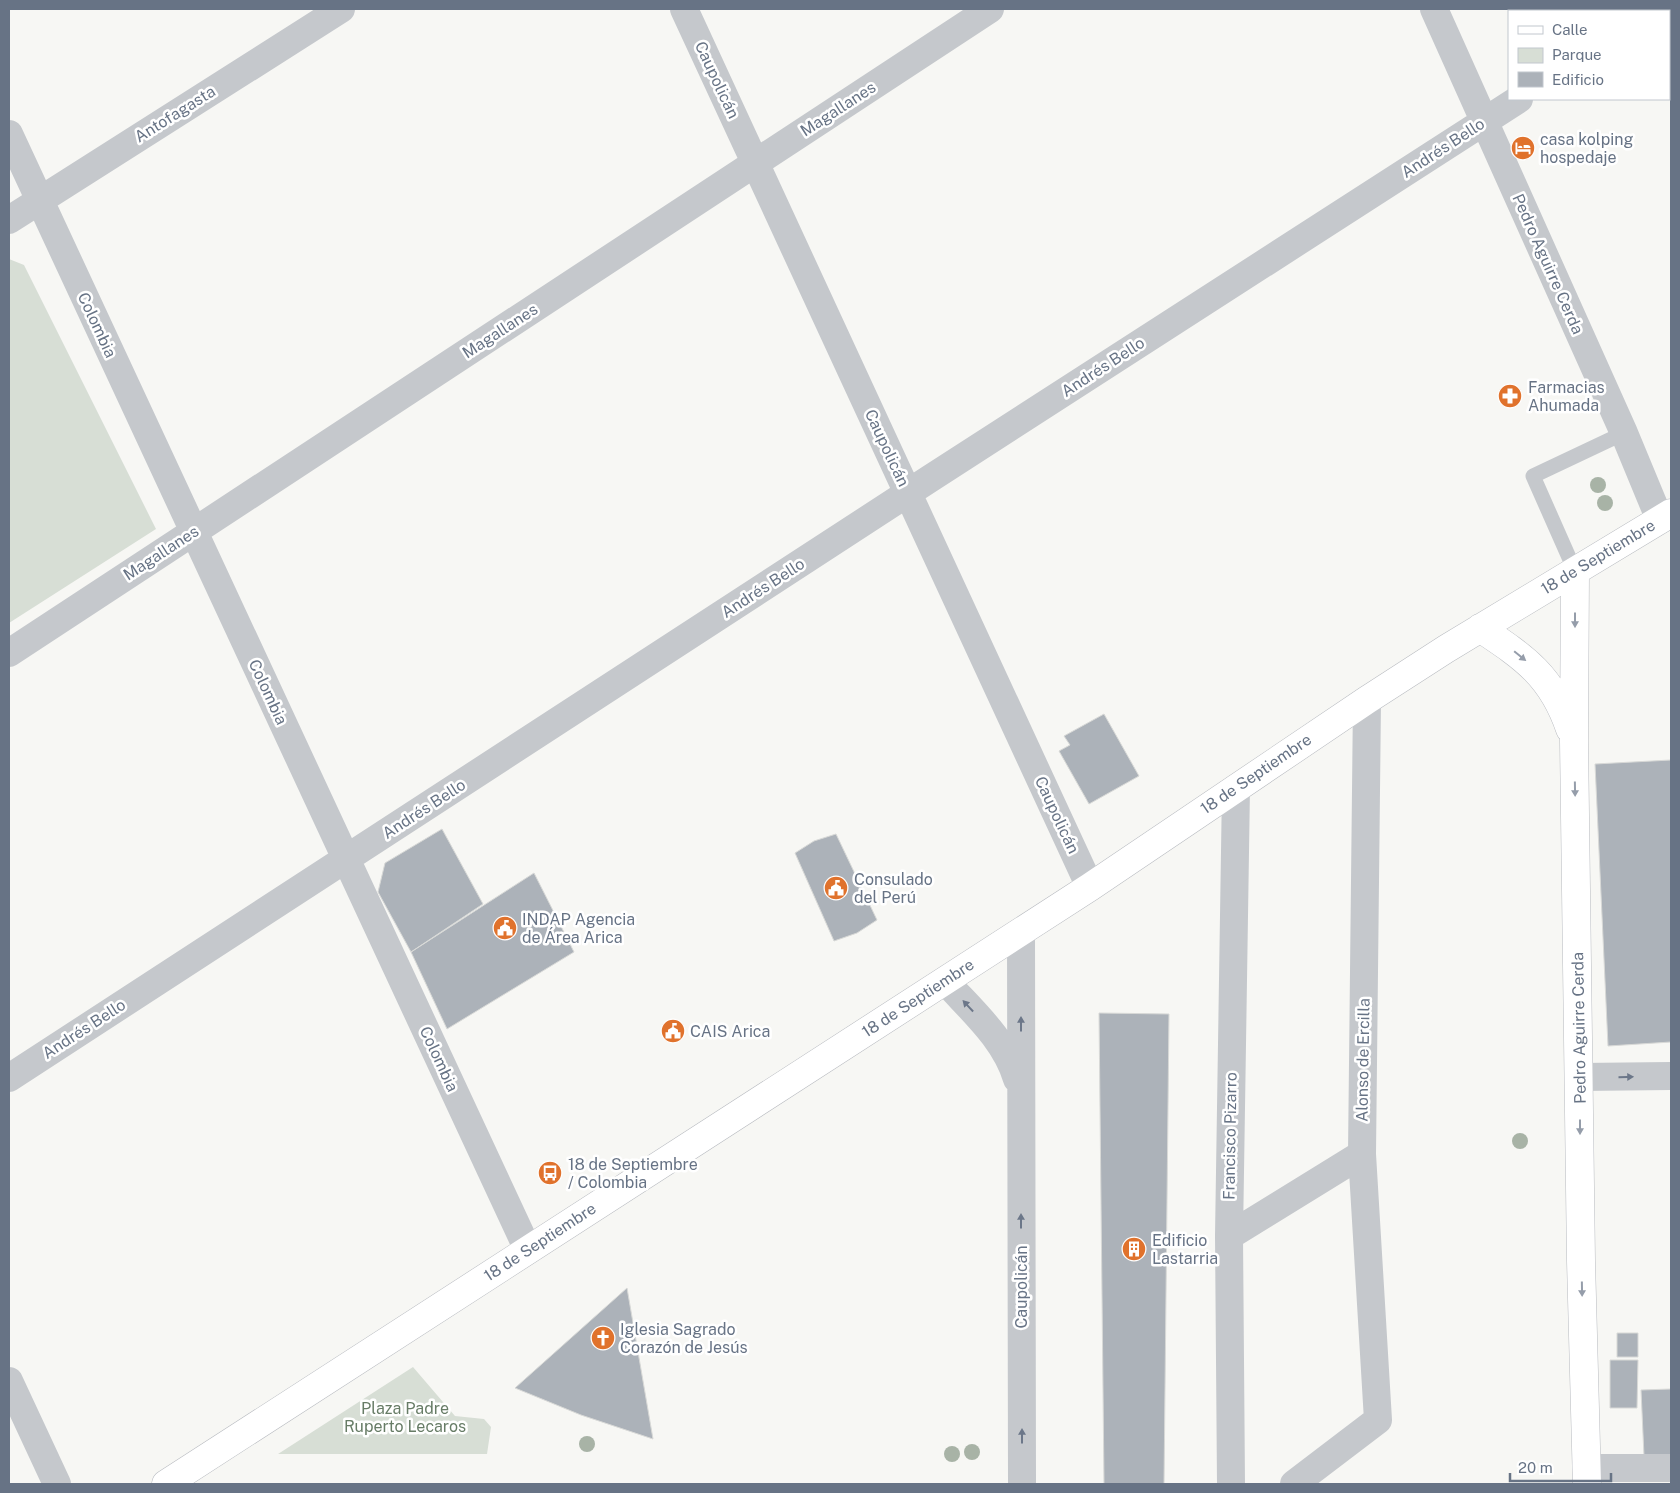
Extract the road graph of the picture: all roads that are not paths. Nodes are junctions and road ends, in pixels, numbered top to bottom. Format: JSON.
{"nodes":[{"id":1,"x":341,"y":9,"type":"edge"},
{"id":2,"x":684,"y":9,"type":"edge"},
{"id":3,"x":990,"y":9,"type":"edge"},
{"id":4,"x":1434,"y":9,"type":"edge"},
{"id":5,"x":1517,"y":100,"type":"edge"},
{"id":6,"x":1484,"y":122,"type":"junction"},
{"id":7,"x":9,"y":134,"type":"edge"},
{"id":8,"x":755,"y":163,"type":"junction"},
{"id":9,"x":40,"y":201,"type":"junction"},
{"id":10,"x":9,"y":220,"type":"edge"},
{"id":11,"x":1624,"y":434,"type":"junction"},
{"id":12,"x":908,"y":494,"type":"junction"},
{"id":13,"x":1666,"y":516,"type":"edge"},
{"id":14,"x":194,"y":532,"type":"junction"},
{"id":15,"x":1575,"y":571,"type":"junction"},
{"id":16,"x":1480,"y":628,"type":"junction"},
{"id":17,"x":9,"y":653,"type":"edge"},
{"id":18,"x":1366,"y":700,"type":"junction"},
{"id":19,"x":1574,"y":741,"type":"junction"},
{"id":20,"x":1236,"y":788,"type":"junction"},
{"id":21,"x":347,"y":860,"type":"junction"},
{"id":22,"x":1090,"y":886,"type":"junction"},
{"id":23,"x":1021,"y":932,"type":"junction"},
{"id":24,"x":945,"y":981,"type":"junction"},
{"id":25,"x":1671,"y":1076,"type":"edge"},
{"id":26,"x":1580,"y":1077,"type":"junction"},
{"id":27,"x":9,"y":1078,"type":"edge"},
{"id":28,"x":1020,"y":1090,"type":"junction"},
{"id":29,"x":1362,"y":1154,"type":"junction"},
{"id":30,"x":1228,"y":1236,"type":"junction"},
{"id":31,"x":528,"y":1250,"type":"junction"},
{"id":32,"x":9,"y":1381,"type":"edge"},
{"id":33,"x":1671,"y":1468,"type":"edge"},
{"id":34,"x":1587,"y":1476,"type":"edge"},
{"id":35,"x":57,"y":1484,"type":"edge"},
{"id":36,"x":166,"y":1484,"type":"edge"},
{"id":37,"x":1022,"y":1484,"type":"edge"},
{"id":38,"x":1231,"y":1484,"type":"edge"},
{"id":39,"x":1294,"y":1484,"type":"edge"}],
"edges":[{"from":1,"to":9,"type":"street","name":"Antofagasta"},
{"from":2,"to":8,"type":"street","name":"Caupolicán"},
{"from":3,"to":8,"type":"street","name":"Magallanes"},
{"from":4,"to":6,"type":"street","name":"Pedro Aguirre Cerda"},
{"from":5,"to":6,"type":"street","name":"Andrés Bello"},
{"from":6,"to":11,"type":"street","name":"Pedro Aguirre Cerda"},
{"from":6,"to":12,"type":"street","name":"Andrés Bello"},
{"from":7,"to":9,"type":"street","name":"Colombia"},
{"from":8,"to":12,"type":"street","name":"Caupolicán"},
{"from":8,"to":14,"type":"street","name":"Magallanes"},
{"from":9,"to":10,"type":"street","name":"Antofagasta"},
{"from":9,"to":14,"type":"street","name":"Colombia"},
{"from":11,"to":13,"type":"street","name":"Pedro Aguirre Cerda"},
{"from":11,"to":15,"type":"lane"},
{"from":12,"to":21,"type":"street","name":"Andrés Bello"},
{"from":12,"to":22,"type":"street","name":"Caupolicán"},
{"from":13,"to":15,"type":"main road","name":"18 de Septiembre"},
{"from":14,"to":17,"type":"street","name":"Magallanes"},
{"from":14,"to":21,"type":"street","name":"Colombia"},
{"from":15,"to":16,"type":"main road","name":"18 de Septiembre"},
{"from":15,"to":19,"type":"main road","name":"Pedro Aguirre Cerda","one_way":true},
{"from":16,"to":18,"type":"main road","name":"18 de Septiembre"},
{"from":16,"to":19,"type":"main road","one_way":true},
{"from":18,"to":20,"type":"main road","name":"18 de Septiembre"},
{"from":18,"to":29,"type":"street","name":"Alonso de Ercilla"},
{"from":19,"to":26,"type":"main road","name":"Pedro Aguirre Cerda","one_way":true},
{"from":20,"to":22,"type":"main road","name":"18 de Septiembre"},
{"from":20,"to":30,"type":"street","name":"Francisco Pizarro"},
{"from":21,"to":27,"type":"street","name":"Andrés Bello"},
{"from":21,"to":31,"type":"street","name":"Colombia"},
{"from":22,"to":23,"type":"main road","name":"18 de Septiembre"},
{"from":23,"to":24,"type":"main road","name":"18 de Septiembre"},
{"from":28,"to":23,"type":"street","name":"Caupolicán","one_way":true},
{"from":28,"to":24,"type":"street","name":"Caupolicán","one_way":true},
{"from":24,"to":31,"type":"main road","name":"18 de Septiembre"},
{"from":26,"to":25,"type":"street","one_way":true},
{"from":26,"to":34,"type":"main road","name":"Pedro Aguirre Cerda","one_way":true},
{"from":37,"to":28,"type":"street","name":"Caupolicán","one_way":true},
{"from":29,"to":30,"type":"street"},
{"from":29,"to":39,"type":"street","name":"Alonso de Ercilla"},
{"from":30,"to":38,"type":"street","name":"Francisco Pizarro"},
{"from":31,"to":36,"type":"main road","name":"18 de Septiembre"},
{"from":32,"to":35,"type":"street"},
{"from":33,"to":34,"type":"street"}]}
